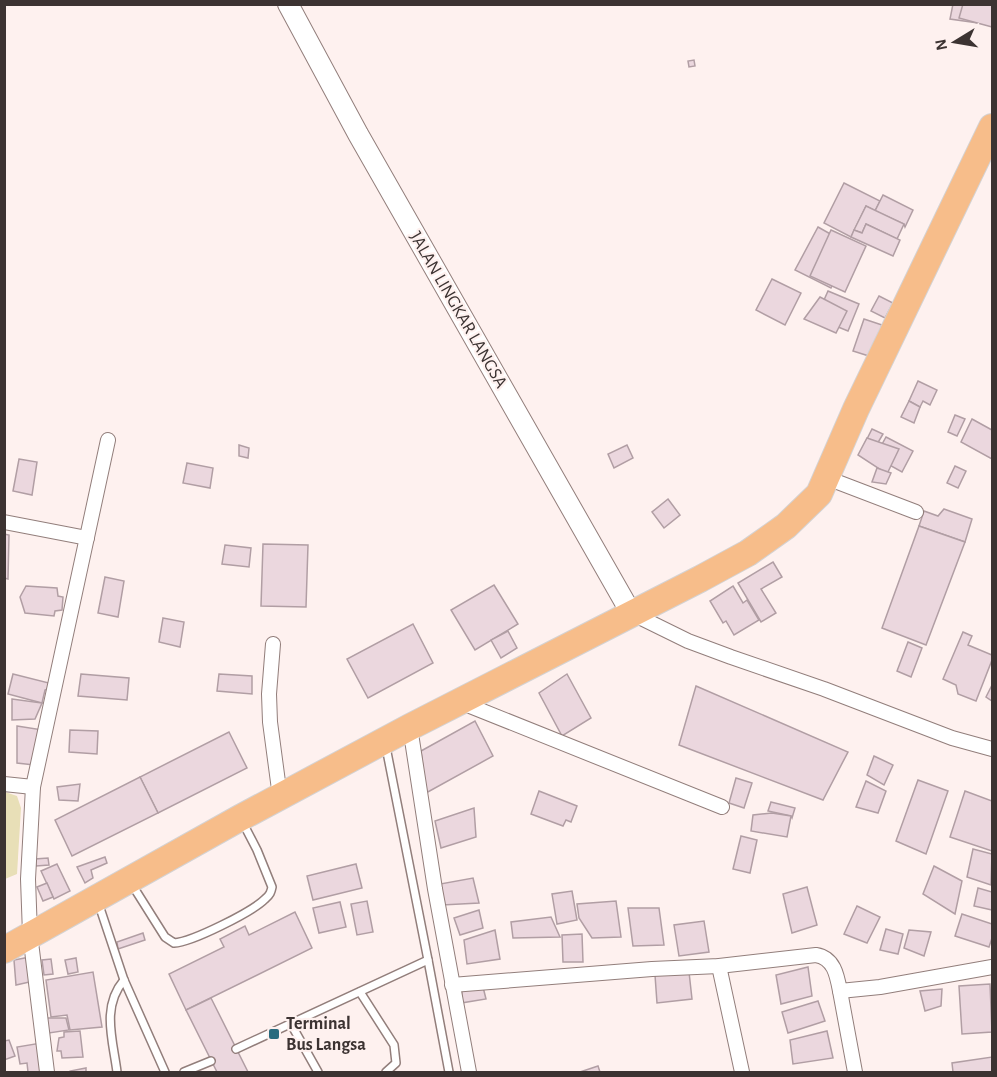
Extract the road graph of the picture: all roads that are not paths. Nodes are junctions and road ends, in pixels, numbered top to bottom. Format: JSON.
{"nodes":[{"id":1,"x":288,"y":4,"type":"edge"},
{"id":2,"x":993,"y":127,"type":"edge"},
{"id":3,"x":108,"y":440,"type":"dead end"},
{"id":4,"x":827,"y":477,"type":"junction"},
{"id":5,"x":916,"y":512,"type":"dead end"},
{"id":6,"x":4,"y":522,"type":"edge"},
{"id":7,"x":87,"y":538,"type":"junction"},
{"id":8,"x":631,"y":613,"type":"junction"},
{"id":9,"x":273,"y":644,"type":"dead end"},
{"id":10,"x":460,"y":702,"type":"junction"},
{"id":11,"x":410,"y":728,"type":"junction"},
{"id":12,"x":385,"y":742,"type":"junction"},
{"id":13,"x":993,"y":749,"type":"edge"},
{"id":14,"x":4,"y":784,"type":"edge"},
{"id":15,"x":33,"y":787,"type":"junction"},
{"id":16,"x":280,"y":797,"type":"junction"},
{"id":17,"x":722,"y":807,"type":"dead end"},
{"id":18,"x":240,"y":818,"type":"junction"},
{"id":19,"x":129,"y":880,"type":"junction"},
{"id":20,"x":97,"y":897,"type":"junction"},
{"id":21,"x":30,"y":934,"type":"junction"},
{"id":22,"x":4,"y":950,"type":"edge"},
{"id":23,"x":428,"y":960,"type":"junction"},
{"id":24,"x":719,"y":966,"type":"junction"},
{"id":25,"x":993,"y":967,"type":"edge"},
{"id":26,"x":124,"y":980,"type":"junction"},
{"id":27,"x":452,"y":985,"type":"junction"},
{"id":28,"x":840,"y":991,"type":"junction"},
{"id":29,"x":360,"y":992,"type":"junction"},
{"id":30,"x":291,"y":1024,"type":"junction"},
{"id":31,"x":236,"y":1049,"type":"dead end"},
{"id":32,"x":211,"y":1060,"type":"dead end"},
{"id":33,"x":47,"y":1072,"type":"edge"},
{"id":34,"x":117,"y":1072,"type":"edge"},
{"id":35,"x":165,"y":1072,"type":"edge"},
{"id":36,"x":184,"y":1072,"type":"edge"},
{"id":37,"x":318,"y":1072,"type":"edge"},
{"id":38,"x":386,"y":1072,"type":"edge"},
{"id":39,"x":449,"y":1072,"type":"edge"},
{"id":40,"x":469,"y":1072,"type":"edge"},
{"id":41,"x":742,"y":1072,"type":"edge"},
{"id":42,"x":855,"y":1072,"type":"edge"}],
"edges":[{"from":1,"to":8,"type":"street","name":"JALAN LINGKAR LANGSA"},
{"from":2,"to":4,"type":"highway"},
{"from":3,"to":7,"type":"street"},
{"from":4,"to":5,"type":"street"},
{"from":4,"to":8,"type":"highway"},
{"from":6,"to":7,"type":"street"},
{"from":7,"to":15,"type":"street"},
{"from":8,"to":10,"type":"highway"},
{"from":8,"to":13,"type":"street"},
{"from":9,"to":16,"type":"street"},
{"from":10,"to":11,"type":"highway"},
{"from":10,"to":17,"type":"street"},
{"from":11,"to":12,"type":"highway"},
{"from":11,"to":27,"type":"street"},
{"from":12,"to":16,"type":"highway"},
{"from":12,"to":23,"type":"lane"},
{"from":14,"to":15,"type":"street"},
{"from":15,"to":21,"type":"street"},
{"from":16,"to":18,"type":"highway"},
{"from":18,"to":19,"type":"highway"},
{"from":18,"to":19,"type":"lane"},
{"from":19,"to":20,"type":"highway"},
{"from":20,"to":21,"type":"highway"},
{"from":20,"to":26,"type":"lane"},
{"from":21,"to":22,"type":"highway"},
{"from":21,"to":33,"type":"street"},
{"from":23,"to":29,"type":"lane"},
{"from":23,"to":39,"type":"lane"},
{"from":24,"to":27,"type":"street"},
{"from":24,"to":28,"type":"street"},
{"from":24,"to":41,"type":"street"},
{"from":25,"to":28,"type":"street"},
{"from":26,"to":34,"type":"lane"},
{"from":26,"to":35,"type":"lane"},
{"from":27,"to":40,"type":"street"},
{"from":28,"to":42,"type":"street"},
{"from":29,"to":30,"type":"lane"},
{"from":29,"to":38,"type":"lane"},
{"from":30,"to":31,"type":"lane"},
{"from":30,"to":37,"type":"lane"},
{"from":32,"to":36,"type":"lane"}]}
